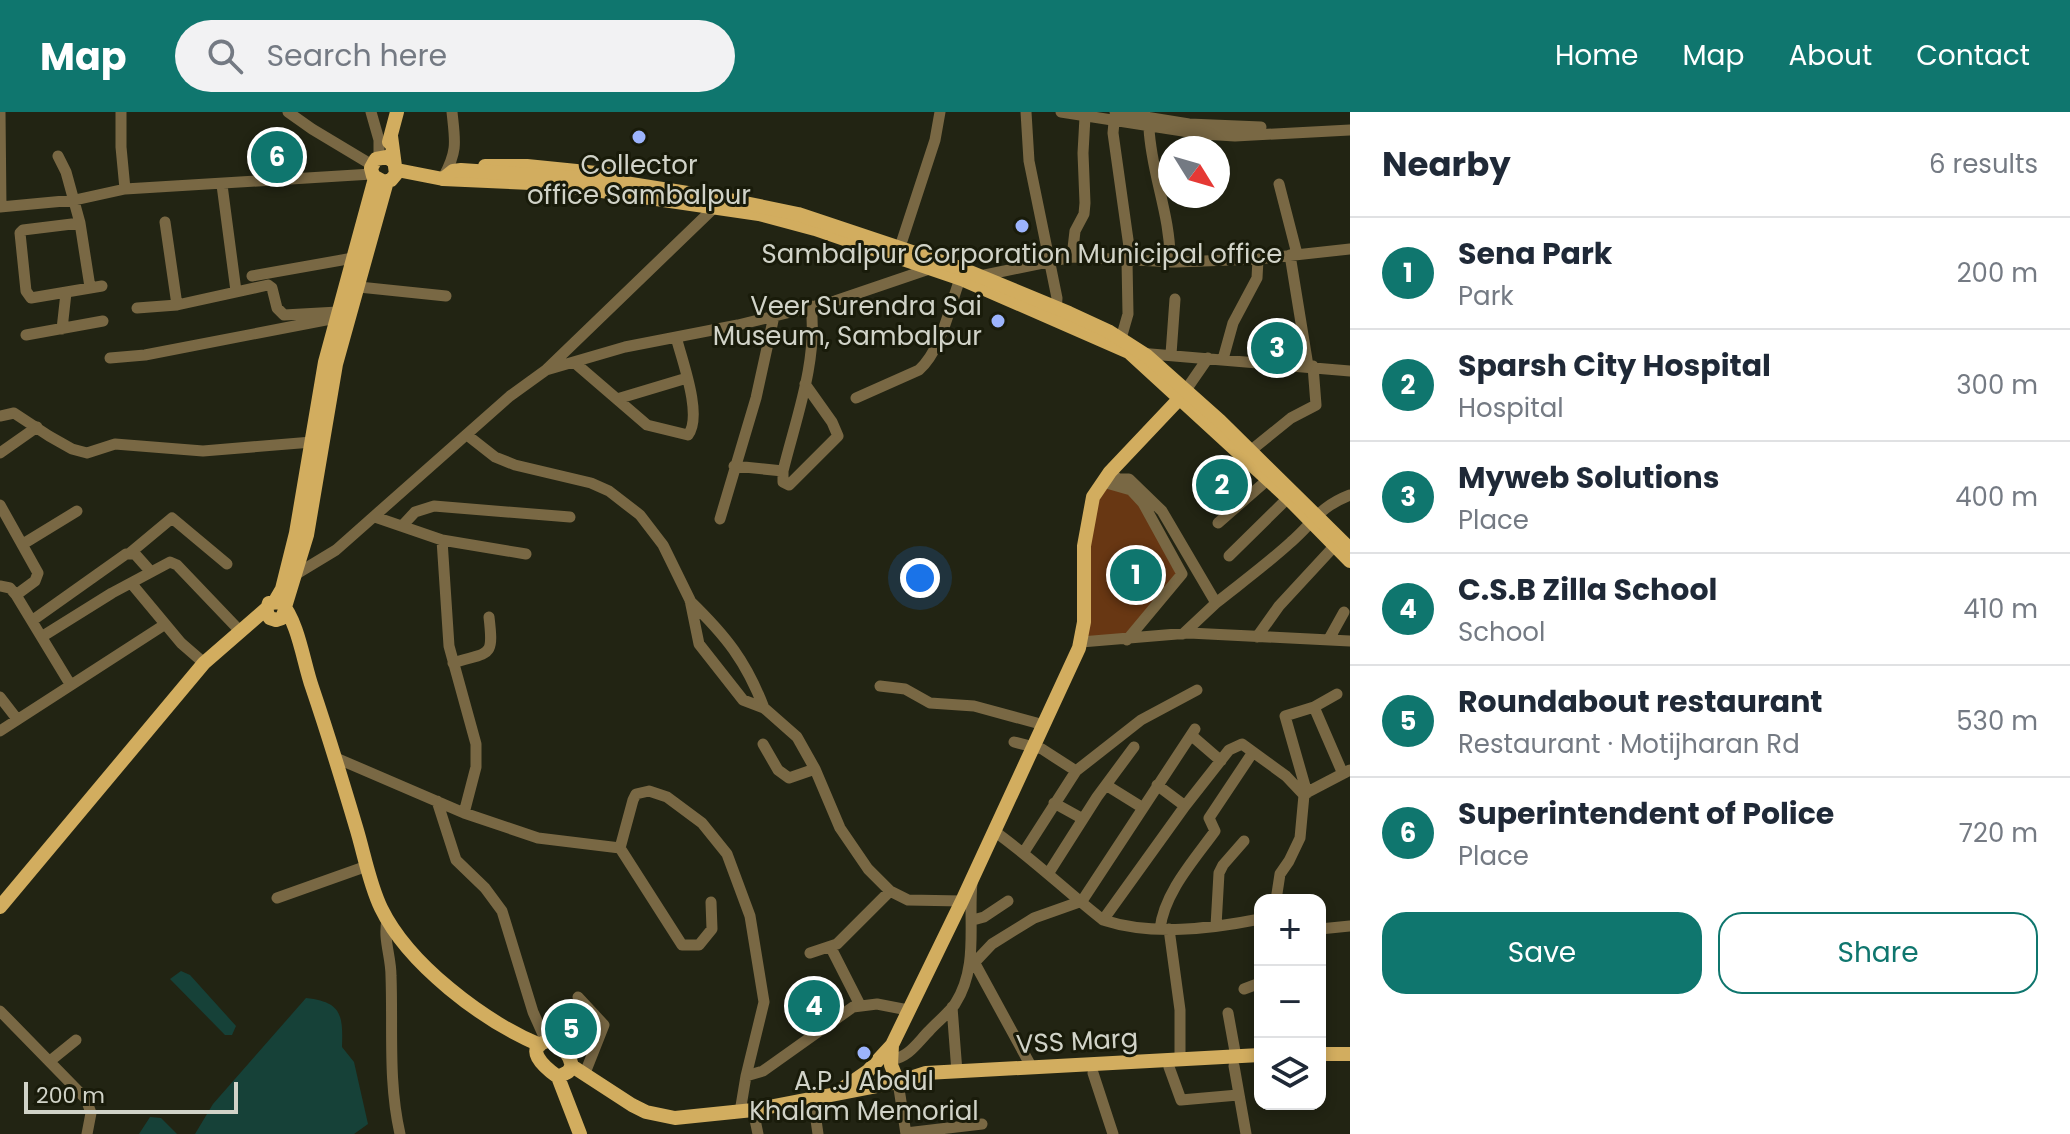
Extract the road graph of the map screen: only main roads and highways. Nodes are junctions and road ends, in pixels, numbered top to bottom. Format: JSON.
{"nodes":[{"id":1,"x":397,"y":112,"type":"edge"},
{"id":2,"x":382,"y":168,"type":"junction"},
{"id":3,"x":443,"y":179,"type":"junction"},
{"id":4,"x":899,"y":250,"type":"junction"},
{"id":5,"x":330,"y":363,"type":"junction"},
{"id":6,"x":1184,"y":392,"type":"junction"},
{"id":7,"x":322,"y":412,"type":"junction"},
{"id":8,"x":1346,"y":549,"type":"edge"},
{"id":9,"x":290,"y":575,"type":"junction"},
{"id":10,"x":276,"y":611,"type":"junction"},
{"id":11,"x":0,"y":907,"type":"edge"},
{"id":12,"x":543,"y":1043,"type":"junction"},
{"id":13,"x":891,"y":1052,"type":"junction"},
{"id":14,"x":1326,"y":1054,"type":"edge"},
{"id":15,"x":1350,"y":1054,"type":"edge"},
{"id":16,"x":1254,"y":1056,"type":"edge"},
{"id":17,"x":1231,"y":1062,"type":"junction"},
{"id":18,"x":1326,"y":1062,"type":"edge"},
{"id":19,"x":1350,"y":1062,"type":"edge"},
{"id":20,"x":1174,"y":1063,"type":"junction"},
{"id":21,"x":1254,"y":1064,"type":"edge"},
{"id":22,"x":579,"y":1069,"type":"junction"},
{"id":23,"x":558,"y":1077,"type":"junction"},
{"id":24,"x":903,"y":1081,"type":"junction"},
{"id":25,"x":835,"y":1094,"type":"junction"},
{"id":26,"x":578,"y":1133,"type":"edge"}],
"edges":[{"from":1,"to":2,"type":"main road"},
{"from":2,"to":3,"type":"main road"},
{"from":2,"to":5,"type":"main road"},
{"from":2,"to":5,"type":"main road"},
{"from":3,"to":4,"type":"main road"},
{"from":3,"to":4,"type":"main road"},
{"from":3,"to":8,"type":"main road","bridge":true},
{"from":4,"to":6,"type":"main road"},
{"from":4,"to":6,"type":"main road"},
{"from":5,"to":7,"type":"main road"},
{"from":6,"to":8,"type":"main road"},
{"from":6,"to":13,"type":"main road"},
{"from":7,"to":9,"type":"main road"},
{"from":7,"to":9,"type":"main road"},
{"from":9,"to":10,"type":"main road"},
{"from":10,"to":11,"type":"main road"},
{"from":10,"to":12,"type":"main road"},
{"from":12,"to":22,"type":"main road"},
{"from":12,"to":23,"type":"main road"},
{"from":13,"to":24,"type":"main road"},
{"from":13,"to":25,"type":"main road"},
{"from":14,"to":15,"type":"main road"},
{"from":16,"to":17,"type":"main road"},
{"from":17,"to":20,"type":"main road"},
{"from":17,"to":21,"type":"main road"},
{"from":18,"to":19,"type":"main road"},
{"from":20,"to":24,"type":"main road"},
{"from":20,"to":24,"type":"main road","name":"VSS Marg"},
{"from":22,"to":23,"type":"main road"},
{"from":22,"to":25,"type":"main road"},
{"from":23,"to":26,"type":"main road"},
{"from":24,"to":25,"type":"main road"}]}
